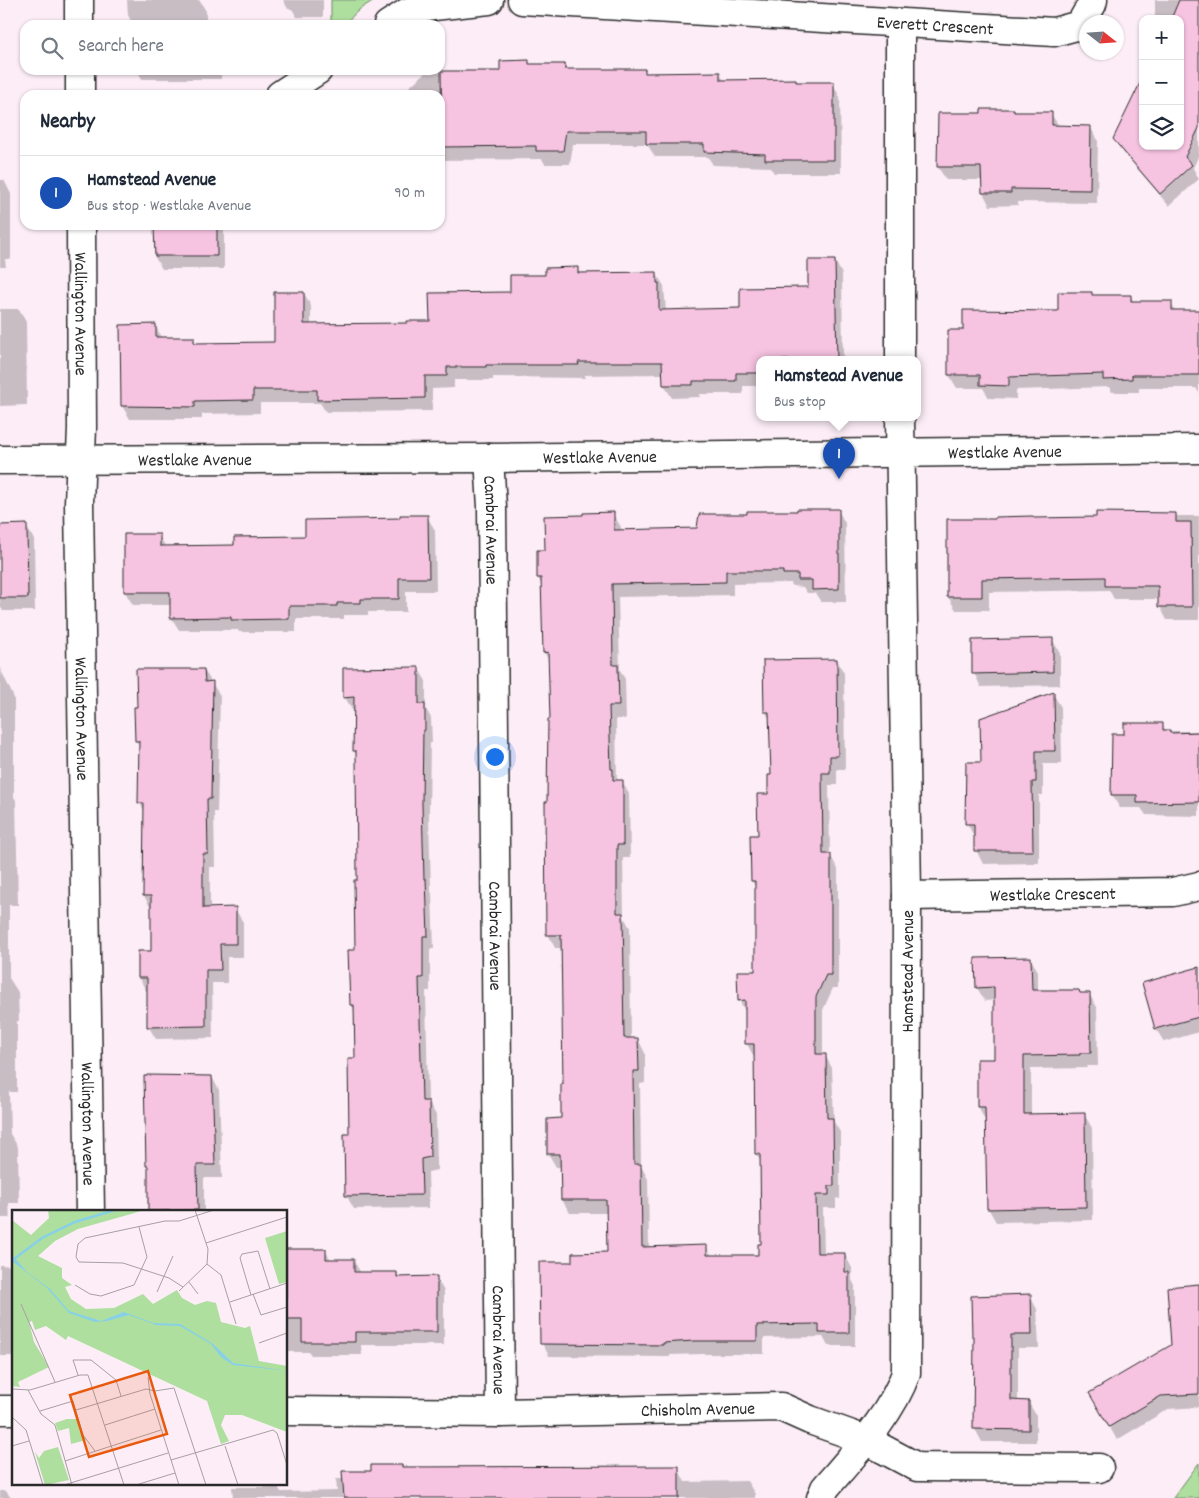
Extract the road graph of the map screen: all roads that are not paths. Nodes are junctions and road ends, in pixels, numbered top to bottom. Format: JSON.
{"nodes":[{"id":1,"x":79,"y":0,"type":"edge"},
{"id":2,"x":489,"y":0,"type":"edge"},
{"id":3,"x":522,"y":0,"type":"edge"},
{"id":4,"x":1093,"y":0,"type":"edge"},
{"id":5,"x":79,"y":20,"type":"edge"},
{"id":6,"x":396,"y":20,"type":"edge"},
{"id":7,"x":900,"y":23,"type":"junction"},
{"id":8,"x":80,"y":75,"type":"edge"},
{"id":9,"x":310,"y":75,"type":"edge"},
{"id":10,"x":80,"y":90,"type":"edge"},
{"id":11,"x":288,"y":90,"type":"edge"},
{"id":12,"x":81,"y":230,"type":"edge"},
{"id":13,"x":900,"y":356,"type":"edge"},
{"id":14,"x":900,"y":421,"type":"edge"},
{"id":15,"x":1199,"y":449,"type":"edge"},
{"id":16,"x":901,"y":452,"type":"junction"},
{"id":17,"x":489,"y":458,"type":"junction"},
{"id":18,"x":81,"y":459,"type":"junction"},
{"id":19,"x":0,"y":460,"type":"edge"},
{"id":20,"x":1199,"y":886,"type":"edge"},
{"id":21,"x":907,"y":896,"type":"junction"},
{"id":22,"x":90,"y":1210,"type":"edge"},
{"id":23,"x":288,"y":1411,"type":"edge"},
{"id":24,"x":500,"y":1413,"type":"junction"},
{"id":25,"x":866,"y":1440,"type":"junction"},
{"id":26,"x":1099,"y":1468,"type":"dead end"},
{"id":27,"x":821,"y":1498,"type":"edge"}],
"edges":[{"from":1,"to":5,"type":"street"},
{"from":2,"to":6,"type":"street"},
{"from":3,"to":7,"type":"street","name":"Everett Crescent"},
{"from":4,"to":7,"type":"street","name":"Everett Crescent"},
{"from":7,"to":13,"type":"street"},
{"from":8,"to":10,"type":"street"},
{"from":9,"to":11,"type":"street"},
{"from":12,"to":18,"type":"street","name":"Wallington Avenue"},
{"from":14,"to":16,"type":"street","name":"Hamstead Avenue"},
{"from":15,"to":16,"type":"street","name":"Westlake Avenue"},
{"from":16,"to":17,"type":"street","name":"Westlake Avenue"},
{"from":16,"to":21,"type":"street","name":"Hamstead Avenue"},
{"from":17,"to":18,"type":"street","name":"Westlake Avenue"},
{"from":17,"to":24,"type":"street","name":"Cambrai Avenue"},
{"from":18,"to":19,"type":"street","name":"Westlake Avenue"},
{"from":18,"to":22,"type":"street","name":"Wallington Avenue"},
{"from":20,"to":21,"type":"street","name":"Westlake Crescent"},
{"from":21,"to":25,"type":"street","name":"Hamstead Avenue"},
{"from":23,"to":24,"type":"street","name":"Chisholm Avenue"},
{"from":24,"to":25,"type":"street","name":"Chisholm Avenue"},
{"from":25,"to":26,"type":"street","name":"Chisholm Avenue"},
{"from":25,"to":27,"type":"street","name":"Hamstead Avenue"}]}
